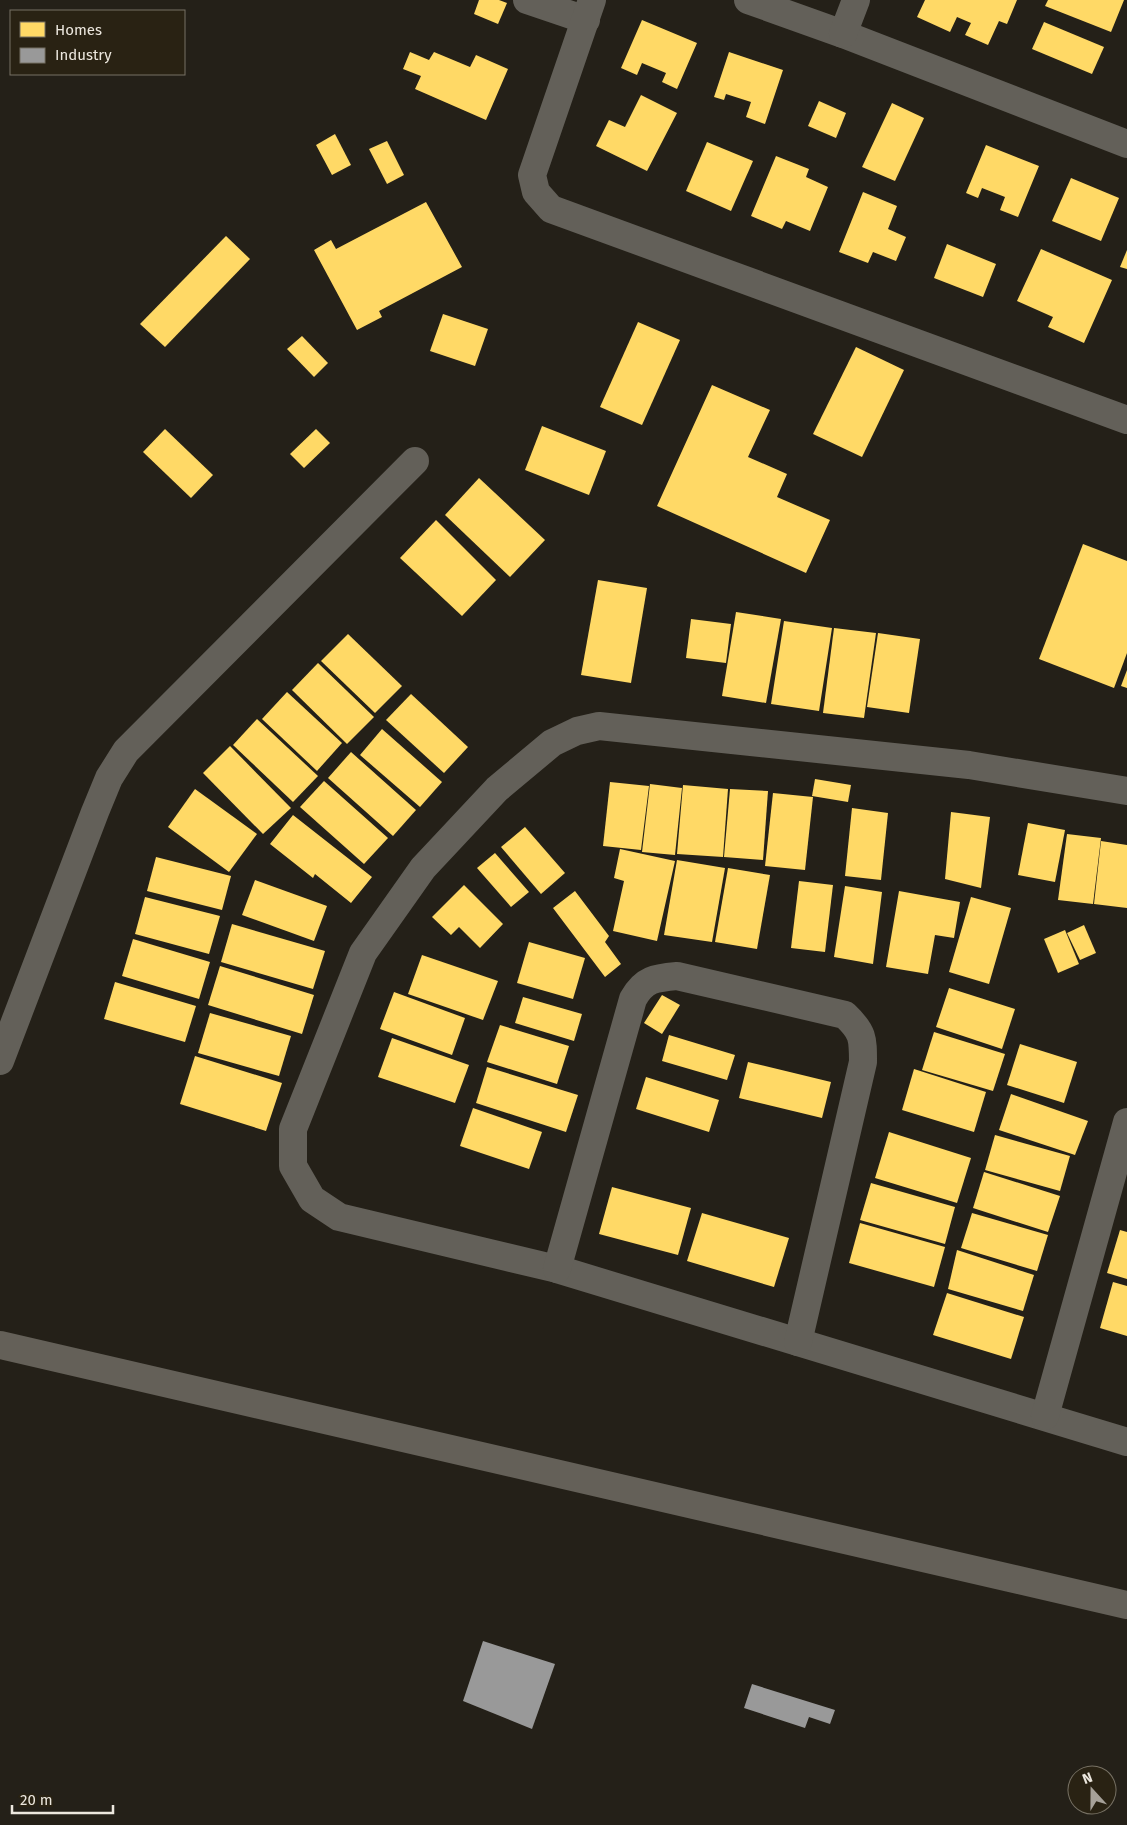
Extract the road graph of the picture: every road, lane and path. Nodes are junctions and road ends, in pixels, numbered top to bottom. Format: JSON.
{"nodes":[{"id":1,"x":528,"y":0,"type":"edge"},
{"id":2,"x":748,"y":0,"type":"edge"},
{"id":3,"x":856,"y":0,"type":"edge"},
{"id":4,"x":589,"y":10,"type":"edge"},
{"id":5,"x":844,"y":34,"type":"junction"},
{"id":6,"x":1125,"y":137,"type":"edge"},
{"id":7,"x":1127,"y":420,"type":"edge"},
{"id":8,"x":415,"y":460,"type":"dead end"},
{"id":9,"x":1127,"y":790,"type":"edge"},
{"id":10,"x":0,"y":1061,"type":"edge"},
{"id":11,"x":1127,"y":1122,"type":"edge"},
{"id":12,"x":557,"y":1269,"type":"junction"},
{"id":13,"x":798,"y":1342,"type":"junction"},
{"id":14,"x":0,"y":1346,"type":"edge"},
{"id":15,"x":1045,"y":1416,"type":"junction"},
{"id":16,"x":1127,"y":1442,"type":"edge"},
{"id":17,"x":1127,"y":1605,"type":"edge"}],
"edges":[{"from":1,"to":4,"type":"street"},
{"from":2,"to":5,"type":"street"},
{"from":3,"to":5,"type":"street"},
{"from":4,"to":7,"type":"street"},
{"from":5,"to":6,"type":"street"},
{"from":8,"to":10,"type":"street"},
{"from":9,"to":12,"type":"street"},
{"from":11,"to":15,"type":"street"},
{"from":12,"to":13,"type":"street"},
{"from":12,"to":13,"type":"street"},
{"from":13,"to":15,"type":"street"},
{"from":14,"to":17,"type":"main road"},
{"from":15,"to":16,"type":"street"}]}
